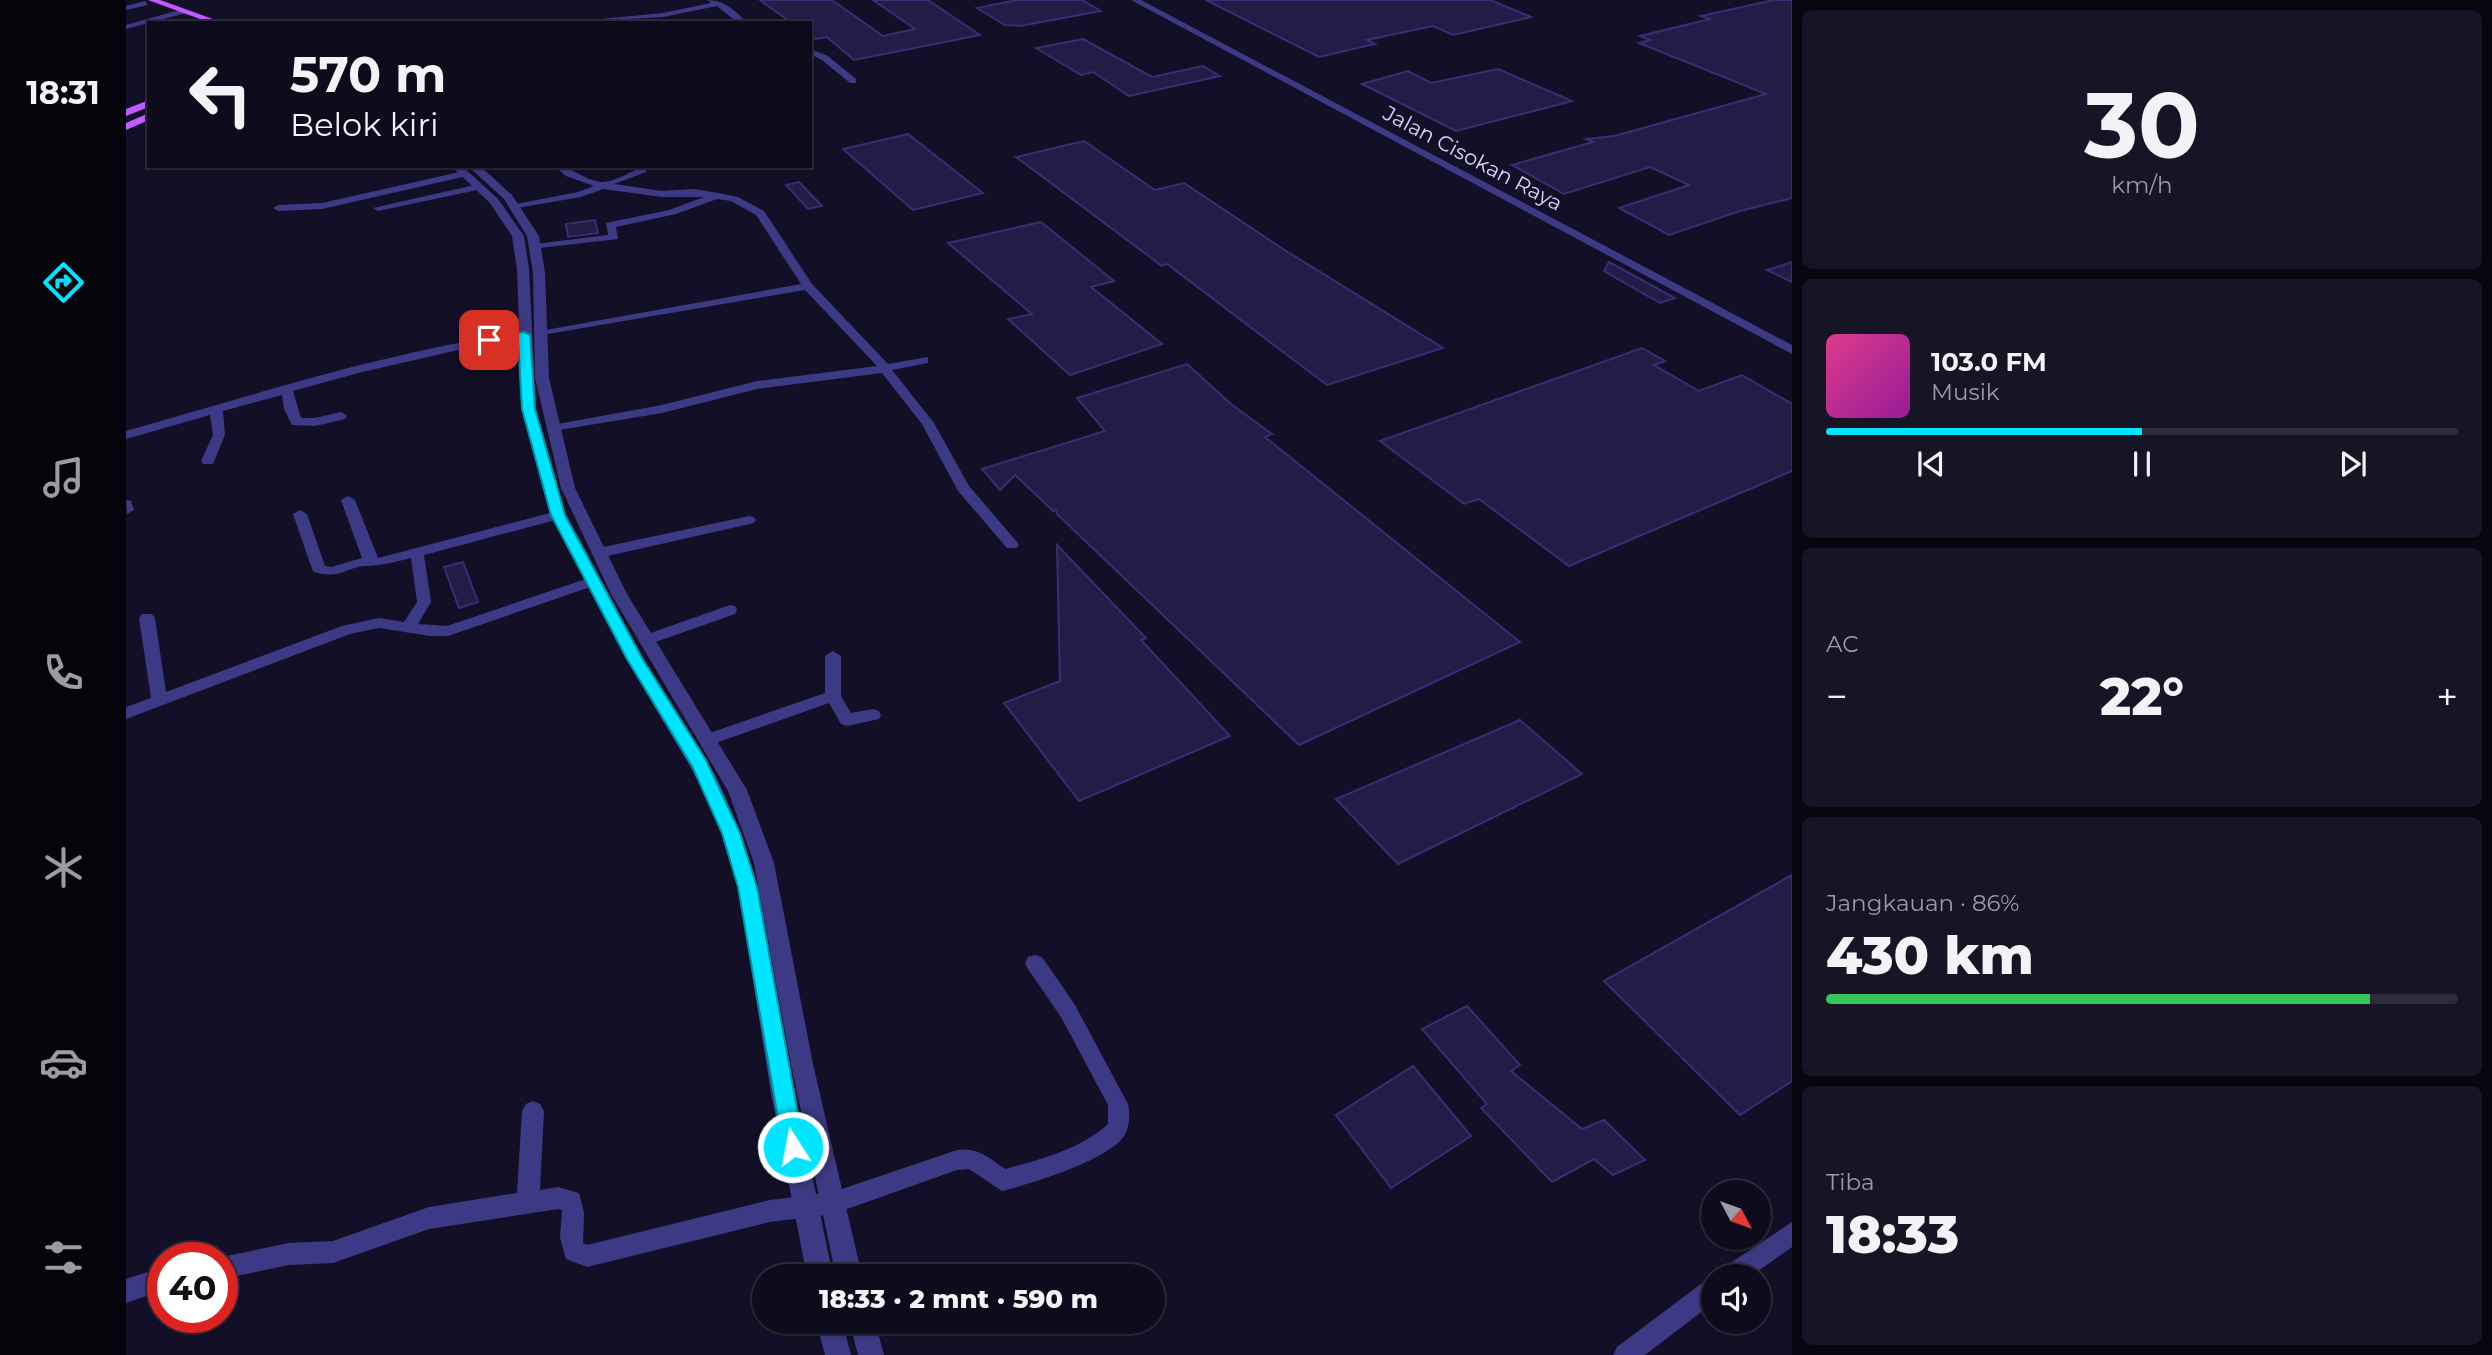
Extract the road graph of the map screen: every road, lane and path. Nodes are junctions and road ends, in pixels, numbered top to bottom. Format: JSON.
{"nodes":[{"id":1,"x":1153,"y":0,"type":"edge"},
{"id":2,"x":144,"y":1,"type":"edge"},
{"id":3,"x":1138,"y":1,"type":"edge"},
{"id":4,"x":714,"y":2,"type":"edge"},
{"id":5,"x":126,"y":8,"type":"edge"},
{"id":6,"x":178,"y":12,"type":"junction"},
{"id":7,"x":195,"y":21,"type":"edge"},
{"id":8,"x":212,"y":21,"type":"edge"},
{"id":9,"x":588,"y":21,"type":"edge"},
{"id":10,"x":740,"y":21,"type":"edge"},
{"id":11,"x":126,"y":27,"type":"edge"},
{"id":12,"x":812,"y":52,"type":"edge"},
{"id":13,"x":853,"y":81,"type":"dead end"},
{"id":14,"x":147,"y":104,"type":"edge"},
{"id":15,"x":126,"y":113,"type":"edge"},
{"id":16,"x":147,"y":117,"type":"edge"},
{"id":17,"x":126,"y":127,"type":"edge"},
{"id":18,"x":562,"y":168,"type":"edge"},
{"id":19,"x":464,"y":169,"type":"edge"},
{"id":20,"x":643,"y":170,"type":"dead end"},
{"id":21,"x":604,"y":186,"type":"junction"},
{"id":22,"x":479,"y":187,"type":"junction"},
{"id":23,"x":718,"y":196,"type":"junction"},
{"id":24,"x":278,"y":208,"type":"dead end"},
{"id":25,"x":378,"y":208,"type":"dead end"},
{"id":26,"x":513,"y":212,"type":"junction"},
{"id":27,"x":529,"y":241,"type":"junction"},
{"id":28,"x":808,"y":286,"type":"junction"},
{"id":29,"x":532,"y":335,"type":"junction"},
{"id":30,"x":1792,"y":338,"type":"edge"},
{"id":31,"x":1792,"y":350,"type":"edge"},
{"id":32,"x":924,"y":360,"type":"dead end"},
{"id":33,"x":886,"y":369,"type":"junction"},
{"id":34,"x":288,"y":389,"type":"junction"},
{"id":35,"x":216,"y":408,"type":"junction"},
{"id":36,"x":341,"y":416,"type":"dead end"},
{"id":37,"x":552,"y":429,"type":"junction"},
{"id":38,"x":126,"y":435,"type":"edge"},
{"id":39,"x":208,"y":461,"type":"dead end"},
{"id":40,"x":348,"y":500,"type":"dead end"},
{"id":41,"x":300,"y":514,"type":"dead end"},
{"id":42,"x":558,"y":515,"type":"junction"},
{"id":43,"x":749,"y":520,"type":"dead end"},
{"id":44,"x":1012,"y":545,"type":"dead end"},
{"id":45,"x":416,"y":553,"type":"junction"},
{"id":46,"x":593,"y":556,"type":"junction"},
{"id":47,"x":370,"y":560,"type":"junction"},
{"id":48,"x":591,"y":582,"type":"junction"},
{"id":49,"x":730,"y":610,"type":"dead end"},
{"id":50,"x":147,"y":618,"type":"dead end"},
{"id":51,"x":408,"y":627,"type":"junction"},
{"id":52,"x":647,"y":640,"type":"junction"},
{"id":53,"x":833,"y":656,"type":"dead end"},
{"id":54,"x":833,"y":696,"type":"junction"},
{"id":55,"x":159,"y":700,"type":"junction"},
{"id":56,"x":126,"y":713,"type":"edge"},
{"id":57,"x":873,"y":715,"type":"dead end"},
{"id":58,"x":707,"y":740,"type":"junction"},
{"id":59,"x":1035,"y":963,"type":"dead end"},
{"id":60,"x":533,"y":1111,"type":"dead end"},
{"id":61,"x":528,"y":1202,"type":"junction"},
{"id":62,"x":834,"y":1203,"type":"junction"},
{"id":63,"x":804,"y":1205,"type":"junction"},
{"id":64,"x":1792,"y":1233,"type":"edge"},
{"id":65,"x":817,"y":1264,"type":"edge"},
{"id":66,"x":847,"y":1264,"type":"edge"},
{"id":67,"x":1748,"y":1264,"type":"edge"},
{"id":68,"x":238,"y":1265,"type":"edge"},
{"id":69,"x":147,"y":1284,"type":"edge"},
{"id":70,"x":126,"y":1291,"type":"edge"},
{"id":71,"x":1701,"y":1298,"type":"edge"},
{"id":72,"x":832,"y":1334,"type":"edge"},
{"id":73,"x":865,"y":1334,"type":"edge"},
{"id":74,"x":838,"y":1355,"type":"edge"},
{"id":75,"x":871,"y":1355,"type":"edge"},
{"id":76,"x":1625,"y":1355,"type":"edge"}],
"edges":[{"from":1,"to":3,"type":"street"},
{"from":1,"to":30,"type":"street","name":"Jalan Cisokan Raya"},
{"from":2,"to":5,"type":"street"},
{"from":2,"to":6,"type":"main road"},
{"from":3,"to":31,"type":"street","name":"Jalan Cisokan Raya"},
{"from":4,"to":9,"type":"street"},
{"from":4,"to":10,"type":"street"},
{"from":6,"to":7,"type":"main road"},
{"from":6,"to":8,"type":"main road"},
{"from":6,"to":11,"type":"street"},
{"from":12,"to":13,"type":"street"},
{"from":14,"to":15,"type":"main road"},
{"from":16,"to":17,"type":"main road"},
{"from":18,"to":21,"type":"street"},
{"from":19,"to":22,"type":"street"},
{"from":19,"to":24,"type":"street"},
{"from":19,"to":26,"type":"street"},
{"from":20,"to":21,"type":"street"},
{"from":21,"to":23,"type":"street"},
{"from":21,"to":26,"type":"street"},
{"from":22,"to":25,"type":"street"},
{"from":22,"to":26,"type":"street"},
{"from":23,"to":27,"type":"street"},
{"from":23,"to":28,"type":"street"},
{"from":26,"to":27,"type":"street"},
{"from":27,"to":29,"type":"street"},
{"from":28,"to":29,"type":"street"},
{"from":28,"to":33,"type":"street"},
{"from":29,"to":34,"type":"street"},
{"from":29,"to":37,"type":"street"},
{"from":29,"to":42,"type":"street"},
{"from":32,"to":33,"type":"street"},
{"from":33,"to":37,"type":"street"},
{"from":33,"to":44,"type":"street"},
{"from":34,"to":35,"type":"street"},
{"from":34,"to":36,"type":"street"},
{"from":35,"to":38,"type":"street"},
{"from":35,"to":39,"type":"street"},
{"from":37,"to":46,"type":"street"},
{"from":40,"to":47,"type":"street"},
{"from":41,"to":47,"type":"street"},
{"from":42,"to":45,"type":"street"},
{"from":42,"to":46,"type":"street"},
{"from":43,"to":46,"type":"street"},
{"from":45,"to":47,"type":"street"},
{"from":45,"to":51,"type":"street"},
{"from":46,"to":48,"type":"street"},
{"from":46,"to":52,"type":"street"},
{"from":48,"to":51,"type":"street"},
{"from":48,"to":63,"type":"street"},
{"from":49,"to":52,"type":"street"},
{"from":50,"to":55,"type":"street"},
{"from":51,"to":55,"type":"street"},
{"from":52,"to":58,"type":"street"},
{"from":53,"to":54,"type":"street"},
{"from":54,"to":57,"type":"street"},
{"from":54,"to":58,"type":"street"},
{"from":55,"to":56,"type":"street"},
{"from":58,"to":62,"type":"street"},
{"from":59,"to":62,"type":"street"},
{"from":60,"to":61,"type":"street"},
{"from":61,"to":63,"type":"street"},
{"from":61,"to":68,"type":"street"},
{"from":62,"to":63,"type":"street"},
{"from":62,"to":66,"type":"street"},
{"from":63,"to":65,"type":"street"},
{"from":64,"to":67,"type":"street"},
{"from":69,"to":70,"type":"street"},
{"from":71,"to":76,"type":"street"},
{"from":72,"to":74,"type":"street"},
{"from":73,"to":75,"type":"street"}]}
